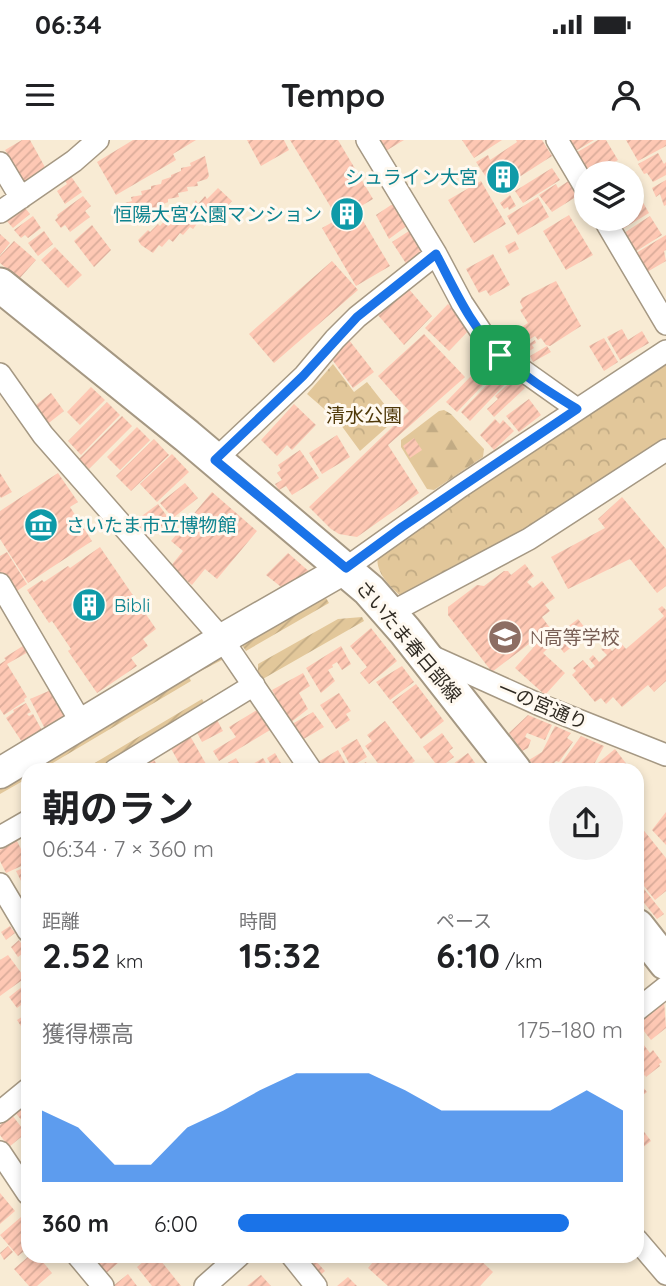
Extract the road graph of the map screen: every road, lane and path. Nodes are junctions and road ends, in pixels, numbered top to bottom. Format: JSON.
{"nodes":[{"id":1,"x":98,"y":140,"type":"edge"},
{"id":2,"x":367,"y":140,"type":"edge"},
{"id":3,"x":557,"y":140,"type":"edge"},
{"id":4,"x":0,"y":163,"type":"edge"},
{"id":5,"x":574,"y":169,"type":"edge"},
{"id":6,"x":21,"y":198,"type":"junction"},
{"id":7,"x":0,"y":212,"type":"edge"},
{"id":8,"x":611,"y":231,"type":"edge"},
{"id":9,"x":436,"y":254,"type":"junction"},
{"id":10,"x":0,"y":285,"type":"edge"},
{"id":11,"x":666,"y":324,"type":"edge"},
{"id":12,"x":666,"y":351,"type":"edge"},
{"id":13,"x":0,"y":374,"type":"edge"},
{"id":14,"x":577,"y":409,"type":"junction"},
{"id":15,"x":666,"y":450,"type":"edge"},
{"id":16,"x":215,"y":460,"type":"junction"},
{"id":17,"x":346,"y":568,"type":"junction"},
{"id":18,"x":0,"y":584,"type":"edge"},
{"id":19,"x":390,"y":613,"type":"junction"},
{"id":20,"x":222,"y":639,"type":"junction"},
{"id":21,"x":421,"y":651,"type":"junction"},
{"id":22,"x":254,"y":685,"type":"junction"},
{"id":23,"x":82,"y":724,"type":"junction"},
{"id":24,"x":666,"y":755,"type":"edge"},
{"id":25,"x":126,"y":763,"type":"edge"},
{"id":26,"x":306,"y":763,"type":"edge"},
{"id":27,"x":509,"y":763,"type":"edge"},
{"id":28,"x":0,"y":773,"type":"edge"},
{"id":29,"x":21,"y":825,"type":"edge"},
{"id":30,"x":0,"y":838,"type":"edge"},
{"id":31,"x":0,"y":884,"type":"edge"},
{"id":32,"x":21,"y":919,"type":"edge"},
{"id":33,"x":644,"y":935,"type":"edge"},
{"id":34,"x":666,"y":963,"type":"edge"},
{"id":35,"x":666,"y":987,"type":"edge"},
{"id":36,"x":644,"y":1004,"type":"edge"},
{"id":37,"x":21,"y":1095,"type":"edge"},
{"id":38,"x":0,"y":1112,"type":"edge"},
{"id":39,"x":0,"y":1152,"type":"edge"},
{"id":40,"x":21,"y":1184,"type":"edge"},
{"id":41,"x":644,"y":1248,"type":"edge"},
{"id":42,"x":84,"y":1263,"type":"edge"},
{"id":43,"x":231,"y":1263,"type":"edge"},
{"id":44,"x":298,"y":1263,"type":"edge"},
{"id":45,"x":666,"y":1273,"type":"edge"},
{"id":46,"x":103,"y":1286,"type":"edge"},
{"id":47,"x":205,"y":1286,"type":"edge"},
{"id":48,"x":316,"y":1286,"type":"edge"}],
"edges":[{"from":1,"to":6,"type":"street"},
{"from":2,"to":9,"type":"street"},
{"from":3,"to":5,"type":"street"},
{"from":4,"to":6,"type":"street"},
{"from":6,"to":7,"type":"street"},
{"from":8,"to":11,"type":"street"},
{"from":9,"to":14,"type":"street"},
{"from":9,"to":16,"type":"street"},
{"from":10,"to":16,"type":"main road","name":"さいたま春日部線"},
{"from":12,"to":14,"type":"street"},
{"from":13,"to":20,"type":"street"},
{"from":14,"to":17,"type":"street"},
{"from":15,"to":19,"type":"street"},
{"from":16,"to":17,"type":"main road","name":"さいたま春日部線"},
{"from":17,"to":19,"type":"main road","name":"さいたま春日部線"},
{"from":17,"to":20,"type":"street"},
{"from":18,"to":23,"type":"street"},
{"from":19,"to":21,"type":"main road","name":"さいたま春日部線"},
{"from":20,"to":22,"type":"street"},
{"from":20,"to":23,"type":"street"},
{"from":21,"to":24,"type":"street","name":"一の宮通り"},
{"from":21,"to":27,"type":"main road","name":"さいたま春日部線"},
{"from":22,"to":25,"type":"street"},
{"from":22,"to":26,"type":"street"},
{"from":23,"to":28,"type":"street"},
{"from":29,"to":30,"type":"street"},
{"from":31,"to":32,"type":"street"},
{"from":33,"to":34,"type":"main road"},
{"from":35,"to":36,"type":"street"},
{"from":37,"to":38,"type":"street"},
{"from":39,"to":40,"type":"street"},
{"from":41,"to":45,"type":"street"},
{"from":42,"to":46,"type":"street"},
{"from":43,"to":47,"type":"street"},
{"from":44,"to":48,"type":"street"}]}
